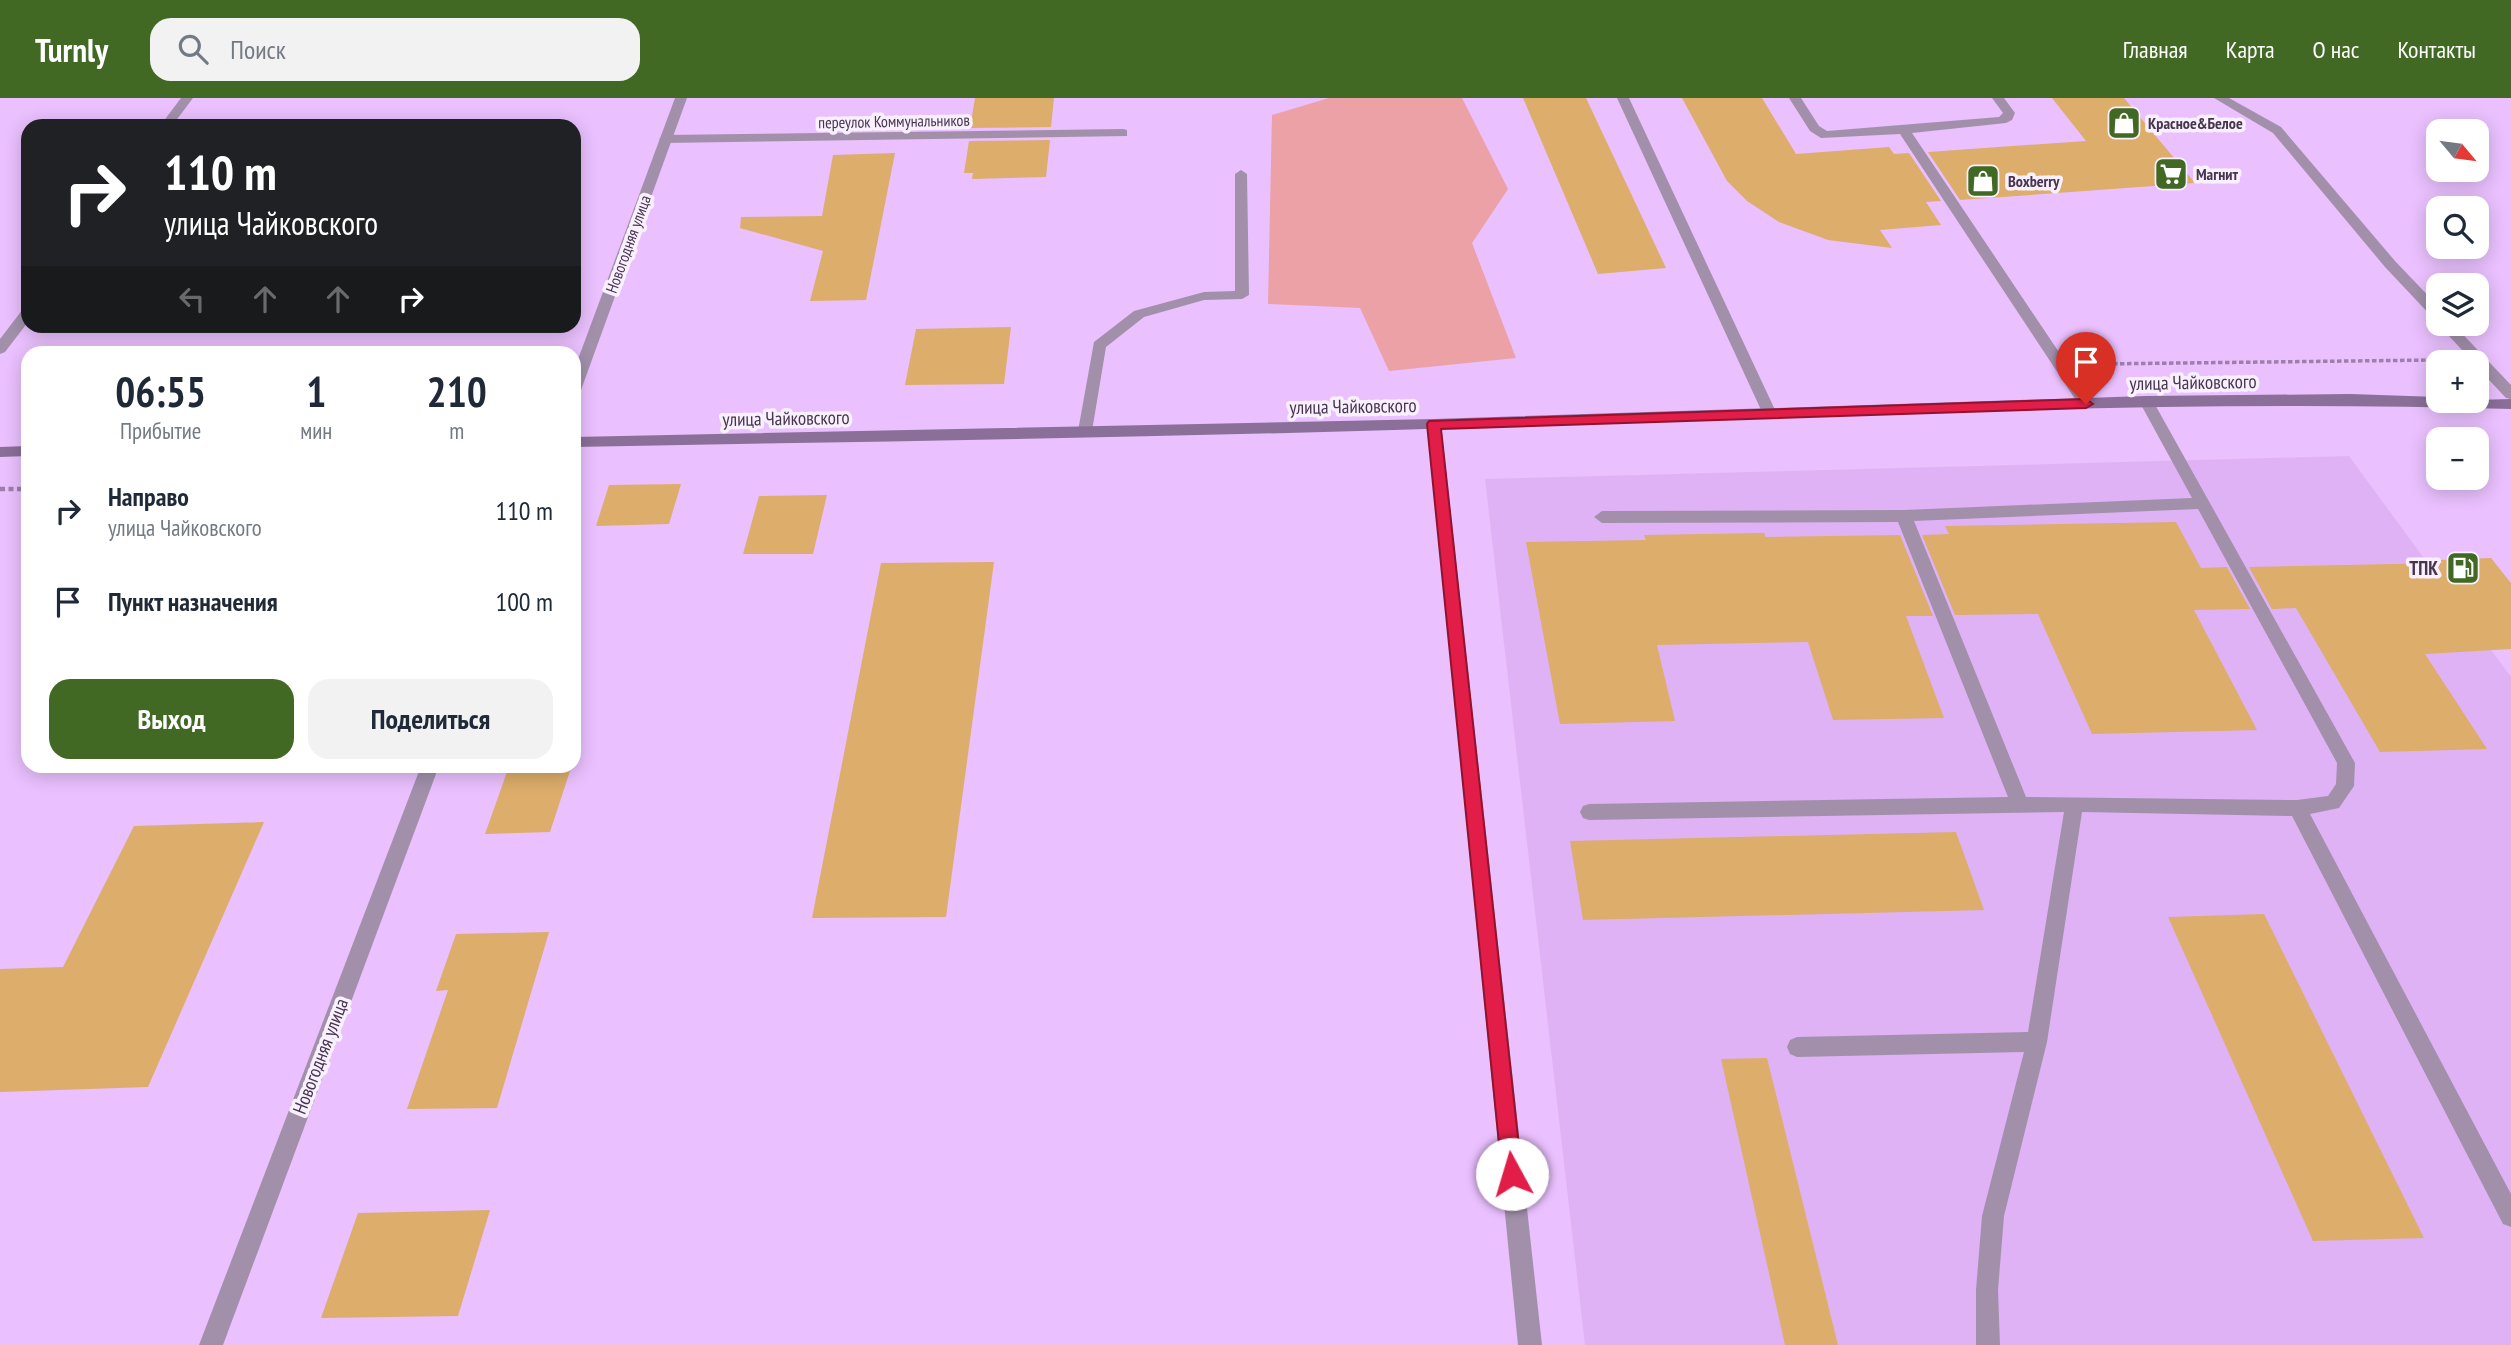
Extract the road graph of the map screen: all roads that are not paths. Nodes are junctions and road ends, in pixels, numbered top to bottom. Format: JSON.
{"nodes":[{"id":1,"x":187,"y":98,"type":"edge"},
{"id":2,"x":681,"y":98,"type":"edge"},
{"id":3,"x":1623,"y":98,"type":"edge"},
{"id":4,"x":1796,"y":98,"type":"edge"},
{"id":5,"x":1998,"y":98,"type":"edge"},
{"id":6,"x":2220,"y":98,"type":"edge"},
{"id":7,"x":171,"y":119,"type":"edge"},
{"id":8,"x":1904,"y":130,"type":"junction"},
{"id":9,"x":1123,"y":134,"type":"dead end"},
{"id":10,"x":665,"y":139,"type":"junction"},
{"id":11,"x":1241,"y":174,"type":"dead end"},
{"id":12,"x":2426,"y":302,"type":"edge"},
{"id":13,"x":21,"y":321,"type":"edge"},
{"id":14,"x":2456,"y":336,"type":"edge"},
{"id":15,"x":0,"y":349,"type":"edge"},
{"id":16,"x":581,"y":371,"type":"edge"},
{"id":17,"x":2511,"y":394,"type":"edge"},
{"id":18,"x":2146,"y":401,"type":"junction"},
{"id":19,"x":2086,"y":404,"type":"junction"},
{"id":20,"x":2511,"y":404,"type":"edge"},
{"id":21,"x":1769,"y":412,"type":"junction"},
{"id":22,"x":1434,"y":424,"type":"junction"},
{"id":23,"x":1085,"y":431,"type":"junction"},
{"id":24,"x":581,"y":442,"type":"edge"},
{"id":25,"x":21,"y":451,"type":"edge"},
{"id":26,"x":0,"y":452,"type":"edge"},
{"id":27,"x":2201,"y":503,"type":"junction"},
{"id":28,"x":1904,"y":516,"type":"junction"},
{"id":29,"x":1602,"y":517,"type":"dead end"},
{"id":30,"x":427,"y":773,"type":"edge"},
{"id":31,"x":2020,"y":804,"type":"junction"},
{"id":32,"x":2074,"y":804,"type":"junction"},
{"id":33,"x":2297,"y":808,"type":"junction"},
{"id":34,"x":1589,"y":812,"type":"dead end"},
{"id":35,"x":2037,"y":1042,"type":"junction"},
{"id":36,"x":1797,"y":1046,"type":"dead end"},
{"id":37,"x":2511,"y":1216,"type":"edge"},
{"id":38,"x":211,"y":1345,"type":"edge"},
{"id":39,"x":1530,"y":1345,"type":"edge"},
{"id":40,"x":1988,"y":1345,"type":"edge"}],
"edges":[{"from":1,"to":7,"type":"street"},
{"from":2,"to":10,"type":"street","name":"Новогодняя улица"},
{"from":3,"to":21,"type":"street"},
{"from":4,"to":8,"type":"street"},
{"from":5,"to":8,"type":"street"},
{"from":6,"to":12,"type":"street"},
{"from":8,"to":19,"type":"street"},
{"from":9,"to":10,"type":"street","name":"переулок Коммунальников"},
{"from":10,"to":16,"type":"street","name":"Новогодняя улица"},
{"from":11,"to":23,"type":"street"},
{"from":13,"to":15,"type":"street"},
{"from":14,"to":17,"type":"street"},
{"from":18,"to":19,"type":"street","name":"улица Чайковского"},
{"from":18,"to":20,"type":"street","name":"улица Чайковского"},
{"from":18,"to":27,"type":"street"},
{"from":19,"to":21,"type":"street","name":"улица Чайковского"},
{"from":21,"to":22,"type":"street","name":"улица Чайковского"},
{"from":22,"to":23,"type":"street","name":"улица Чайковского"},
{"from":22,"to":39,"type":"street"},
{"from":23,"to":24,"type":"street","name":"улица Чайковского"},
{"from":25,"to":26,"type":"street"},
{"from":27,"to":28,"type":"street"},
{"from":27,"to":33,"type":"street"},
{"from":28,"to":29,"type":"street"},
{"from":28,"to":31,"type":"street"},
{"from":30,"to":38,"type":"street","name":"Новогодняя улица"},
{"from":31,"to":32,"type":"street"},
{"from":31,"to":34,"type":"street"},
{"from":32,"to":33,"type":"street"},
{"from":32,"to":35,"type":"street"},
{"from":33,"to":37,"type":"street"},
{"from":35,"to":36,"type":"street"},
{"from":35,"to":40,"type":"street"}]}
